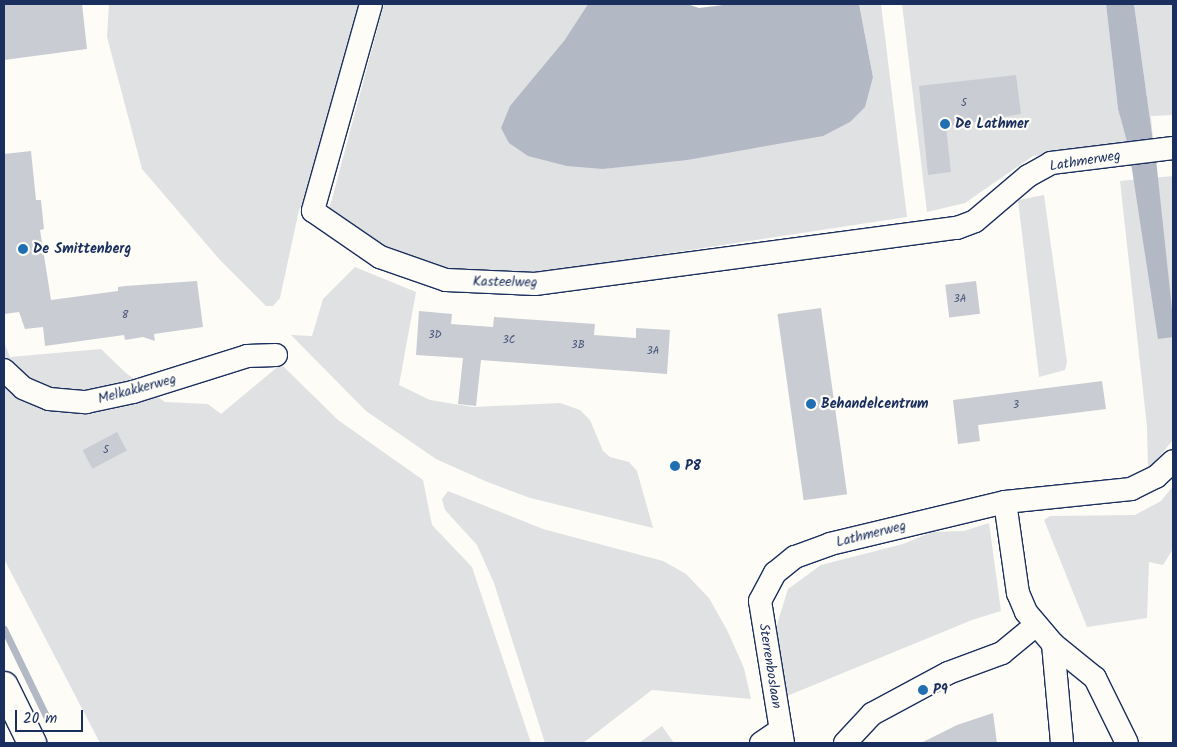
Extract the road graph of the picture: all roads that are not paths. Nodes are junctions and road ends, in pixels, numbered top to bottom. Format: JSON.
{"nodes":[{"id":1,"x":371,"y":4,"type":"edge"},
{"id":2,"x":1166,"y":149,"type":"edge"},
{"id":3,"x":927,"y":233,"type":"joint"},
{"id":4,"x":276,"y":355,"type":"dead end"},
{"id":5,"x":4,"y":370,"type":"edge"},
{"id":6,"x":1173,"y":461,"type":"edge"},
{"id":7,"x":1005,"y":502,"type":"junction"},
{"id":8,"x":760,"y":601,"type":"joint"},
{"id":9,"x":1036,"y":625,"type":"junction"},
{"id":10,"x":1053,"y":644,"type":"junction"},
{"id":11,"x":4,"y":686,"type":"edge"},
{"id":12,"x":781,"y":736,"type":"edge"},
{"id":13,"x":32,"y":743,"type":"edge"},
{"id":14,"x":761,"y":743,"type":"edge"},
{"id":15,"x":845,"y":743,"type":"edge"},
{"id":16,"x":1062,"y":743,"type":"edge"},
{"id":17,"x":1127,"y":743,"type":"edge"}],
"edges":[{"from":1,"to":3,"type":"street","name":"Kasteelweg"},
{"from":2,"to":3,"type":"street","name":"Lathmerweg"},
{"from":4,"to":5,"type":"street","name":"Melkakkerweg"},
{"from":6,"to":7,"type":"street","name":"Lathmerweg"},
{"from":7,"to":8,"type":"street","name":"Lathmerweg"},
{"from":7,"to":9,"type":"street"},
{"from":8,"to":12,"type":"street","name":"Sterrenboslaan"},
{"from":9,"to":10,"type":"street"},
{"from":9,"to":15,"type":"street"},
{"from":10,"to":16,"type":"street"},
{"from":10,"to":17,"type":"street"},
{"from":11,"to":13,"type":"main road"},
{"from":12,"to":14,"type":"street","name":"Sterrenboslaan"}]}
